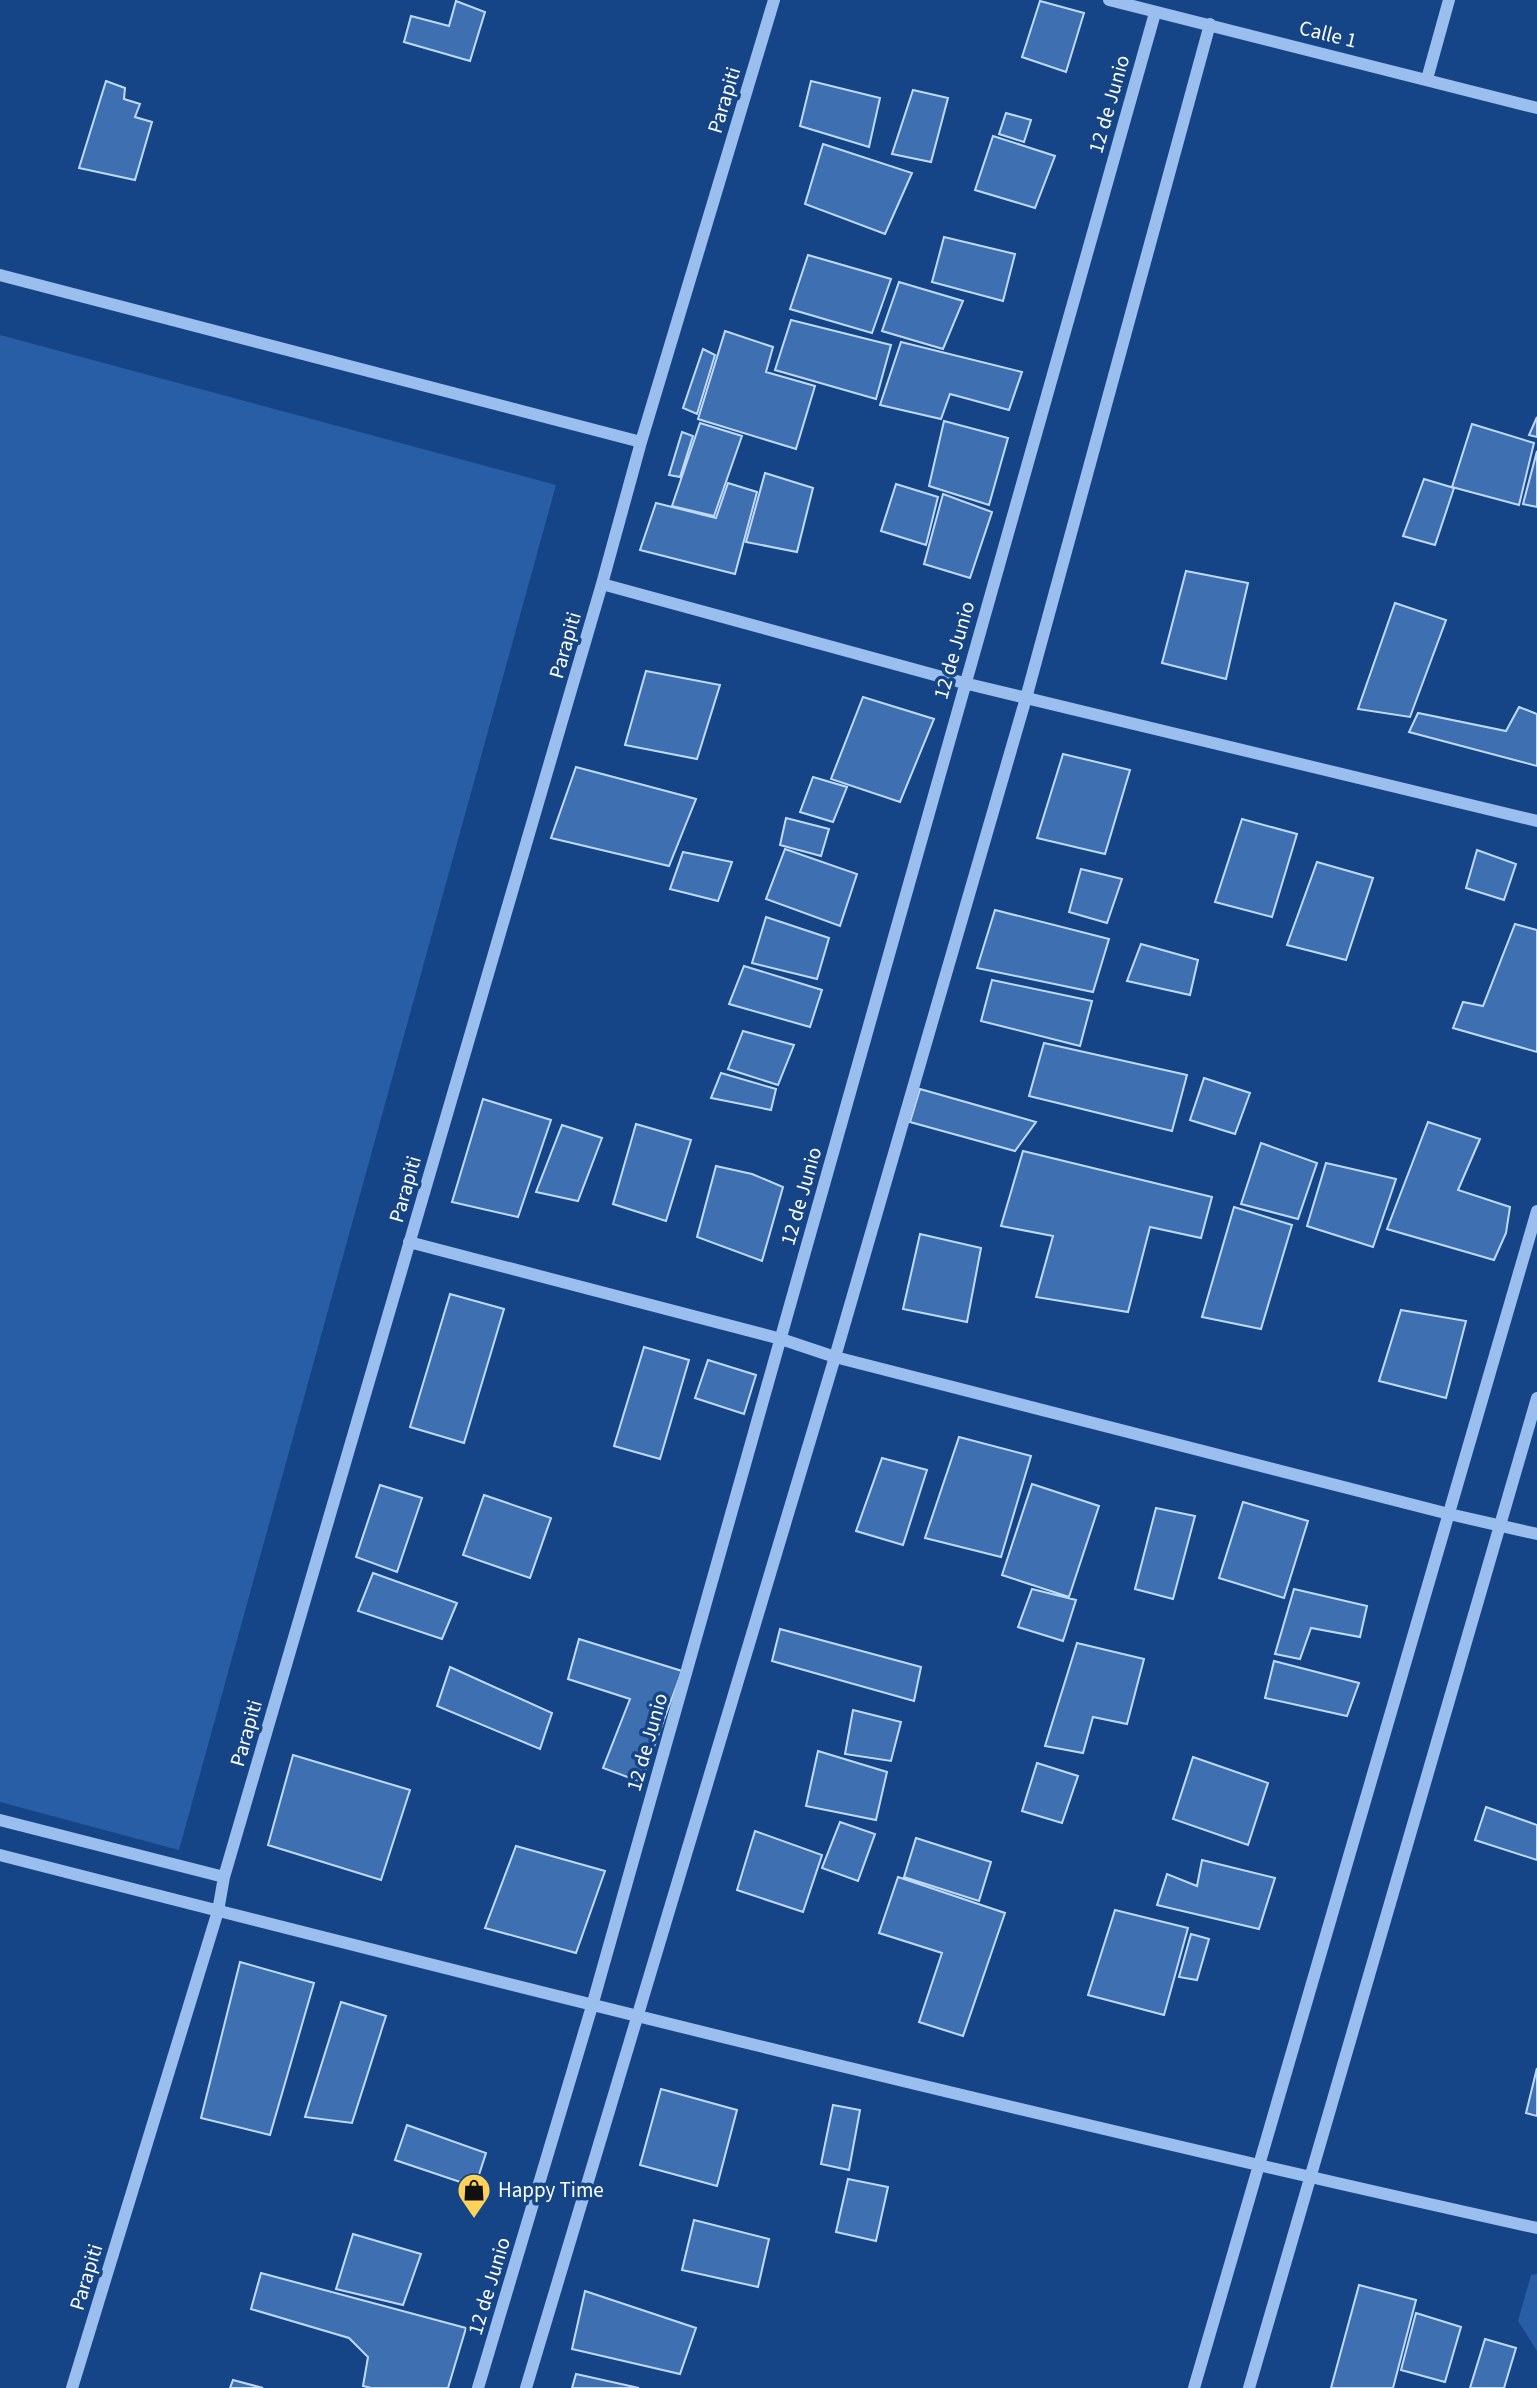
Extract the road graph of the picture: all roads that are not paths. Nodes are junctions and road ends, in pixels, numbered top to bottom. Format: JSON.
{"nodes":[{"id":1,"x":774,"y":0,"type":"edge"},
{"id":2,"x":1109,"y":0,"type":"edge"},
{"id":3,"x":1449,"y":0,"type":"edge"},
{"id":4,"x":1155,"y":13,"type":"junction"},
{"id":5,"x":1210,"y":24,"type":"junction"},
{"id":6,"x":1427,"y":79,"type":"junction"},
{"id":7,"x":1537,"y":108,"type":"edge"},
{"id":8,"x":0,"y":275,"type":"edge"},
{"id":9,"x":641,"y":442,"type":"junction"},
{"id":10,"x":603,"y":584,"type":"junction"},
{"id":11,"x":964,"y":683,"type":"junction"},
{"id":12,"x":1026,"y":698,"type":"junction"},
{"id":13,"x":1537,"y":821,"type":"edge"},
{"id":14,"x":1537,"y":1211,"type":"edge"},
{"id":15,"x":409,"y":1242,"type":"junction"},
{"id":16,"x":781,"y":1339,"type":"junction"},
{"id":17,"x":835,"y":1357,"type":"junction"},
{"id":18,"x":1537,"y":1398,"type":"edge"},
{"id":19,"x":1449,"y":1514,"type":"junction"},
{"id":20,"x":1498,"y":1525,"type":"junction"},
{"id":21,"x":1537,"y":1534,"type":"edge"},
{"id":22,"x":0,"y":1819,"type":"edge"},
{"id":23,"x":0,"y":1855,"type":"edge"},
{"id":24,"x":224,"y":1877,"type":"junction"},
{"id":25,"x":218,"y":1911,"type":"junction"},
{"id":26,"x":592,"y":2006,"type":"junction"},
{"id":27,"x":637,"y":2017,"type":"junction"},
{"id":28,"x":1259,"y":2165,"type":"junction"},
{"id":29,"x":1311,"y":2178,"type":"junction"},
{"id":30,"x":1537,"y":2228,"type":"edge"},
{"id":31,"x":72,"y":2388,"type":"edge"},
{"id":32,"x":478,"y":2388,"type":"edge"},
{"id":33,"x":526,"y":2388,"type":"edge"},
{"id":34,"x":1195,"y":2388,"type":"edge"},
{"id":35,"x":1249,"y":2388,"type":"edge"}],
"edges":[{"from":1,"to":9,"type":"street","name":"Parapiti"},
{"from":2,"to":4,"type":"street","name":"Calle 1"},
{"from":3,"to":6,"type":"street"},
{"from":4,"to":5,"type":"street","name":"Calle 1"},
{"from":4,"to":11,"type":"street","name":"12 de Junio"},
{"from":5,"to":6,"type":"street","name":"Calle 1"},
{"from":5,"to":12,"type":"street"},
{"from":6,"to":7,"type":"street","name":"Calle 1"},
{"from":8,"to":9,"type":"street"},
{"from":9,"to":10,"type":"street","name":"Parapiti"},
{"from":10,"to":11,"type":"street"},
{"from":10,"to":15,"type":"street","name":"Parapiti"},
{"from":11,"to":12,"type":"street"},
{"from":11,"to":16,"type":"street","name":"12 de Junio"},
{"from":12,"to":13,"type":"street"},
{"from":12,"to":17,"type":"street"},
{"from":14,"to":19,"type":"street"},
{"from":15,"to":16,"type":"street"},
{"from":15,"to":24,"type":"street","name":"Parapiti"},
{"from":16,"to":17,"type":"street"},
{"from":16,"to":26,"type":"street","name":"12 de Junio"},
{"from":17,"to":19,"type":"street"},
{"from":17,"to":27,"type":"street"},
{"from":18,"to":20,"type":"street"},
{"from":19,"to":20,"type":"street"},
{"from":19,"to":28,"type":"street"},
{"from":20,"to":21,"type":"street"},
{"from":20,"to":29,"type":"street"},
{"from":22,"to":24,"type":"street"},
{"from":23,"to":25,"type":"street"},
{"from":24,"to":25,"type":"street","name":"Parapiti"},
{"from":25,"to":26,"type":"street"},
{"from":25,"to":31,"type":"street","name":"Parapiti"},
{"from":26,"to":27,"type":"street"},
{"from":26,"to":32,"type":"street","name":"12 de Junio"},
{"from":27,"to":28,"type":"street"},
{"from":27,"to":33,"type":"street"},
{"from":28,"to":29,"type":"street"},
{"from":28,"to":34,"type":"street"},
{"from":29,"to":30,"type":"street"},
{"from":29,"to":35,"type":"street"}]}
